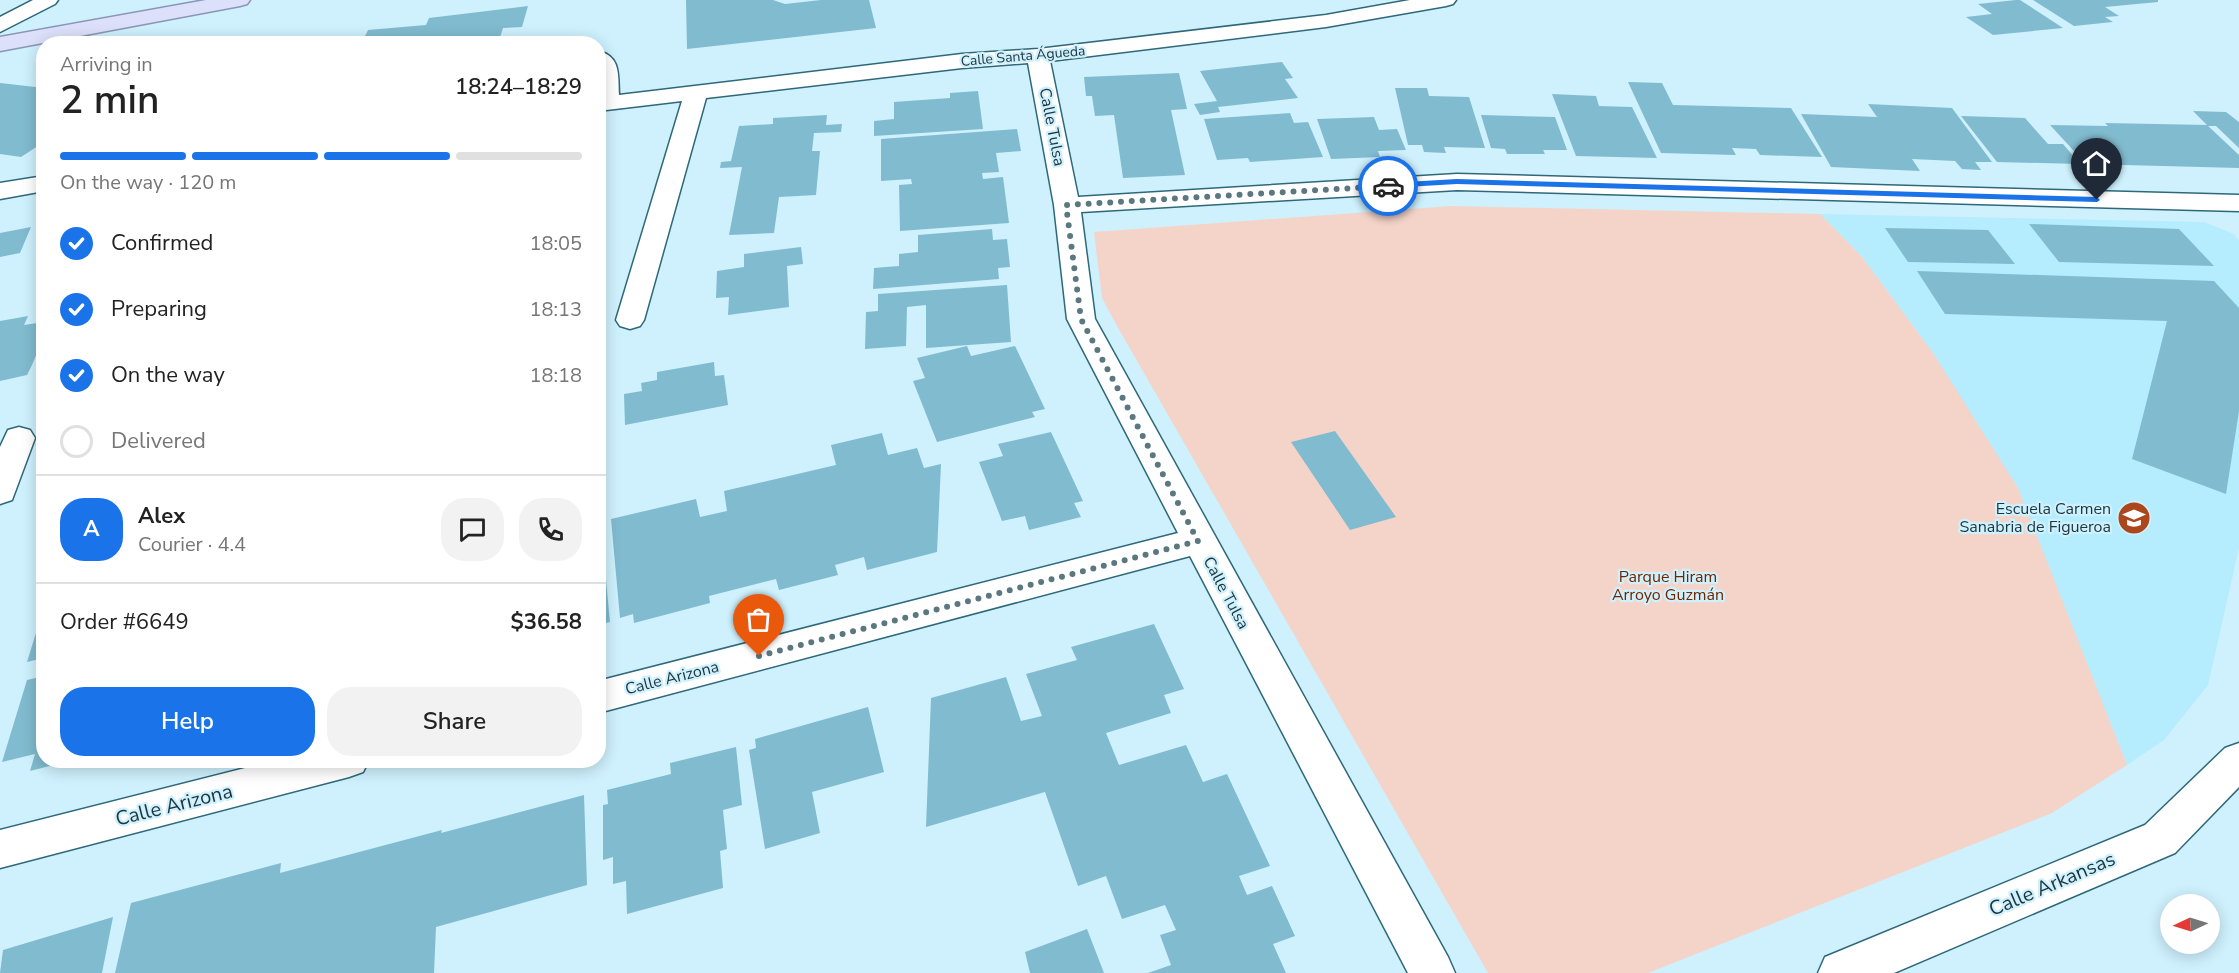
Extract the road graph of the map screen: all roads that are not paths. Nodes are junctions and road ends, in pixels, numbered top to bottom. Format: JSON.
{"nodes":[{"id":1,"x":240,"y":0,"type":"edge"},
{"id":2,"x":1446,"y":0,"type":"edge"},
{"id":3,"x":55,"y":6,"type":"edge"},
{"id":4,"x":3,"y":23,"type":"edge"},
{"id":5,"x":44,"y":36,"type":"edge"},
{"id":6,"x":36,"y":37,"type":"edge"},
{"id":7,"x":0,"y":44,"type":"edge"},
{"id":8,"x":1038,"y":56,"type":"junction"},
{"id":9,"x":696,"y":93,"type":"junction"},
{"id":10,"x":606,"y":103,"type":"edge"},
{"id":11,"x":36,"y":184,"type":"edge"},
{"id":12,"x":0,"y":190,"type":"edge"},
{"id":13,"x":2239,"y":203,"type":"edge"},
{"id":14,"x":1066,"y":205,"type":"junction"},
{"id":15,"x":630,"y":321,"type":"dead end"},
{"id":16,"x":10,"y":440,"type":"edge"},
{"id":17,"x":0,"y":492,"type":"edge"},
{"id":18,"x":1198,"y":541,"type":"junction"},
{"id":19,"x":606,"y":695,"type":"edge"},
{"id":20,"x":2239,"y":760,"type":"edge"},
{"id":21,"x":318,"y":768,"type":"edge"},
{"id":22,"x":0,"y":849,"type":"edge"},
{"id":23,"x":1432,"y":973,"type":"edge"},
{"id":24,"x":1841,"y":973,"type":"edge"}],
"edges":[{"from":1,"to":5,"type":"main road"},
{"from":2,"to":8,"type":"street","name":"Calle Santa Águeda"},
{"from":3,"to":4,"type":"street"},
{"from":6,"to":7,"type":"main road"},
{"from":8,"to":9,"type":"street","name":"Calle Santa Águeda"},
{"from":8,"to":14,"type":"street","name":"Calle Tulsa"},
{"from":9,"to":10,"type":"street","name":"Calle Santa Águeda"},
{"from":9,"to":15,"type":"street"},
{"from":11,"to":12,"type":"street"},
{"from":13,"to":14,"type":"street"},
{"from":14,"to":18,"type":"street","name":"Calle Tulsa"},
{"from":16,"to":17,"type":"street"},
{"from":18,"to":19,"type":"street","name":"Calle Arizona"},
{"from":18,"to":23,"type":"street","name":"Calle Tulsa"},
{"from":20,"to":24,"type":"street","name":"Calle Arkansas"},
{"from":21,"to":22,"type":"street","name":"Calle Arizona"}]}
